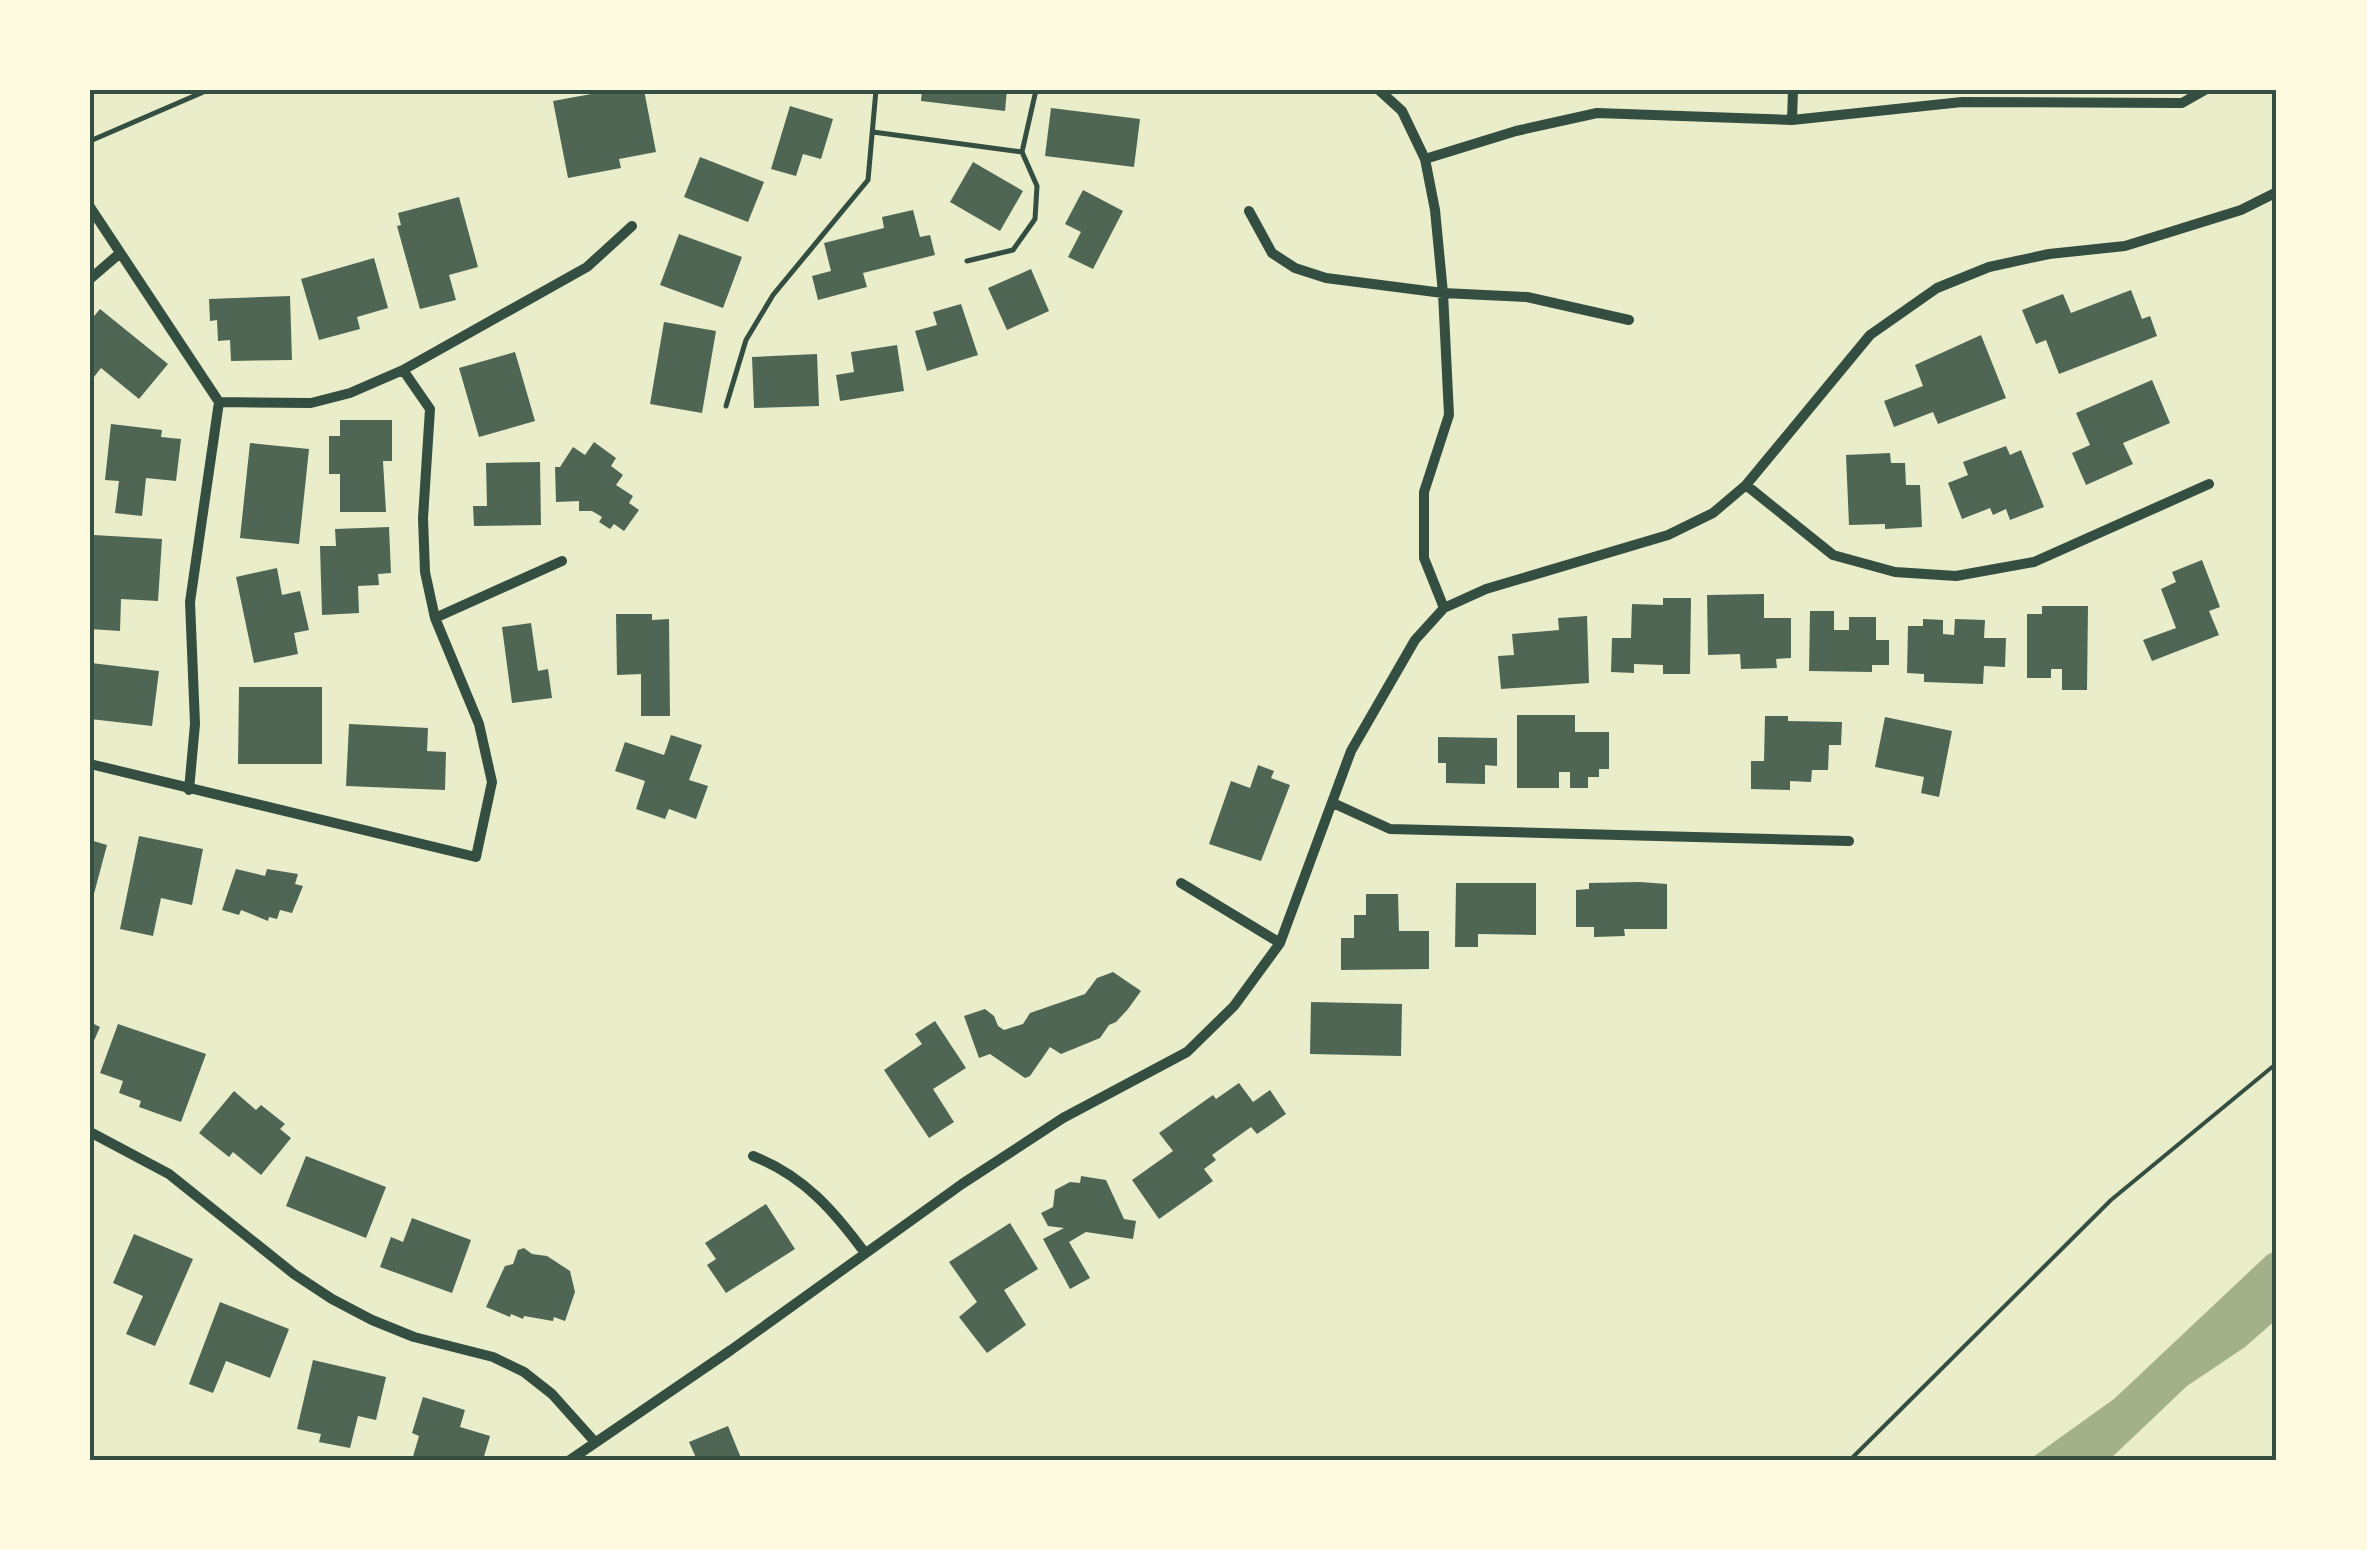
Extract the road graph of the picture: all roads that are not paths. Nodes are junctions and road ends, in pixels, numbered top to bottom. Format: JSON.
{"nodes":[{"id":1,"x":208,"y":90,"type":"edge"},
{"id":2,"x":876,"y":90,"type":"edge"},
{"id":3,"x":1036,"y":90,"type":"edge"},
{"id":4,"x":1379,"y":90,"type":"edge"},
{"id":5,"x":1792,"y":90,"type":"edge"},
{"id":6,"x":2205,"y":90,"type":"edge"},
{"id":7,"x":1792,"y":120,"type":"junction"},
{"id":8,"x":873,"y":132,"type":"junction"},
{"id":9,"x":90,"y":140,"type":"edge"},
{"id":10,"x":1022,"y":152,"type":"junction"},
{"id":11,"x":1425,"y":159,"type":"junction"},
{"id":12,"x":2277,"y":192,"type":"edge"},
{"id":13,"x":90,"y":207,"type":"edge"},
{"id":14,"x":1250,"y":211,"type":"dead end"},
{"id":15,"x":632,"y":226,"type":"dead end"},
{"id":16,"x":119,"y":254,"type":"junction"},
{"id":17,"x":967,"y":261,"type":"dead end"},
{"id":18,"x":90,"y":278,"type":"edge"},
{"id":19,"x":1443,"y":294,"type":"junction"},
{"id":20,"x":1629,"y":320,"type":"dead end"},
{"id":21,"x":403,"y":370,"type":"junction"},
{"id":22,"x":218,"y":402,"type":"junction"},
{"id":23,"x":726,"y":406,"type":"dead end"},
{"id":24,"x":1746,"y":484,"type":"junction"},
{"id":25,"x":2209,"y":484,"type":"dead end"},
{"id":26,"x":562,"y":561,"type":"dead end"},
{"id":27,"x":1444,"y":608,"type":"junction"},
{"id":28,"x":435,"y":618,"type":"junction"},
{"id":29,"x":90,"y":764,"type":"edge"},
{"id":30,"x":189,"y":790,"type":"junction"},
{"id":31,"x":1333,"y":803,"type":"junction"},
{"id":32,"x":1849,"y":841,"type":"dead end"},
{"id":33,"x":1181,"y":883,"type":"dead end"},
{"id":34,"x":1280,"y":943,"type":"junction"},
{"id":35,"x":90,"y":1132,"type":"edge"},
{"id":36,"x":754,"y":1156,"type":"dead end"},
{"id":37,"x":865,"y":1254,"type":"junction"},
{"id":38,"x":595,"y":1442,"type":"junction"},
{"id":39,"x":570,"y":1460,"type":"edge"}],
"edges":[{"from":1,"to":9,"type":"lane"},
{"from":2,"to":8,"type":"lane"},
{"from":3,"to":10,"type":"lane"},
{"from":4,"to":11,"type":"street"},
{"from":5,"to":7,"type":"street"},
{"from":6,"to":7,"type":"street"},
{"from":7,"to":11,"type":"street"},
{"from":8,"to":10,"type":"lane"},
{"from":8,"to":23,"type":"lane"},
{"from":10,"to":17,"type":"lane"},
{"from":11,"to":19,"type":"street"},
{"from":12,"to":24,"type":"street"},
{"from":13,"to":16,"type":"street"},
{"from":14,"to":19,"type":"street"},
{"from":15,"to":21,"type":"street"},
{"from":16,"to":18,"type":"street"},
{"from":16,"to":22,"type":"street"},
{"from":19,"to":20,"type":"street"},
{"from":19,"to":27,"type":"street"},
{"from":21,"to":22,"type":"street"},
{"from":21,"to":28,"type":"street"},
{"from":22,"to":30,"type":"street"},
{"from":24,"to":25,"type":"street"},
{"from":24,"to":27,"type":"street"},
{"from":26,"to":28,"type":"street"},
{"from":27,"to":31,"type":"street"},
{"from":28,"to":30,"type":"street"},
{"from":29,"to":30,"type":"street"},
{"from":31,"to":32,"type":"street"},
{"from":31,"to":34,"type":"street"},
{"from":33,"to":34,"type":"street"},
{"from":34,"to":37,"type":"street"},
{"from":35,"to":38,"type":"street"},
{"from":36,"to":37,"type":"street"},
{"from":37,"to":38,"type":"street"},
{"from":38,"to":39,"type":"street"}]}
